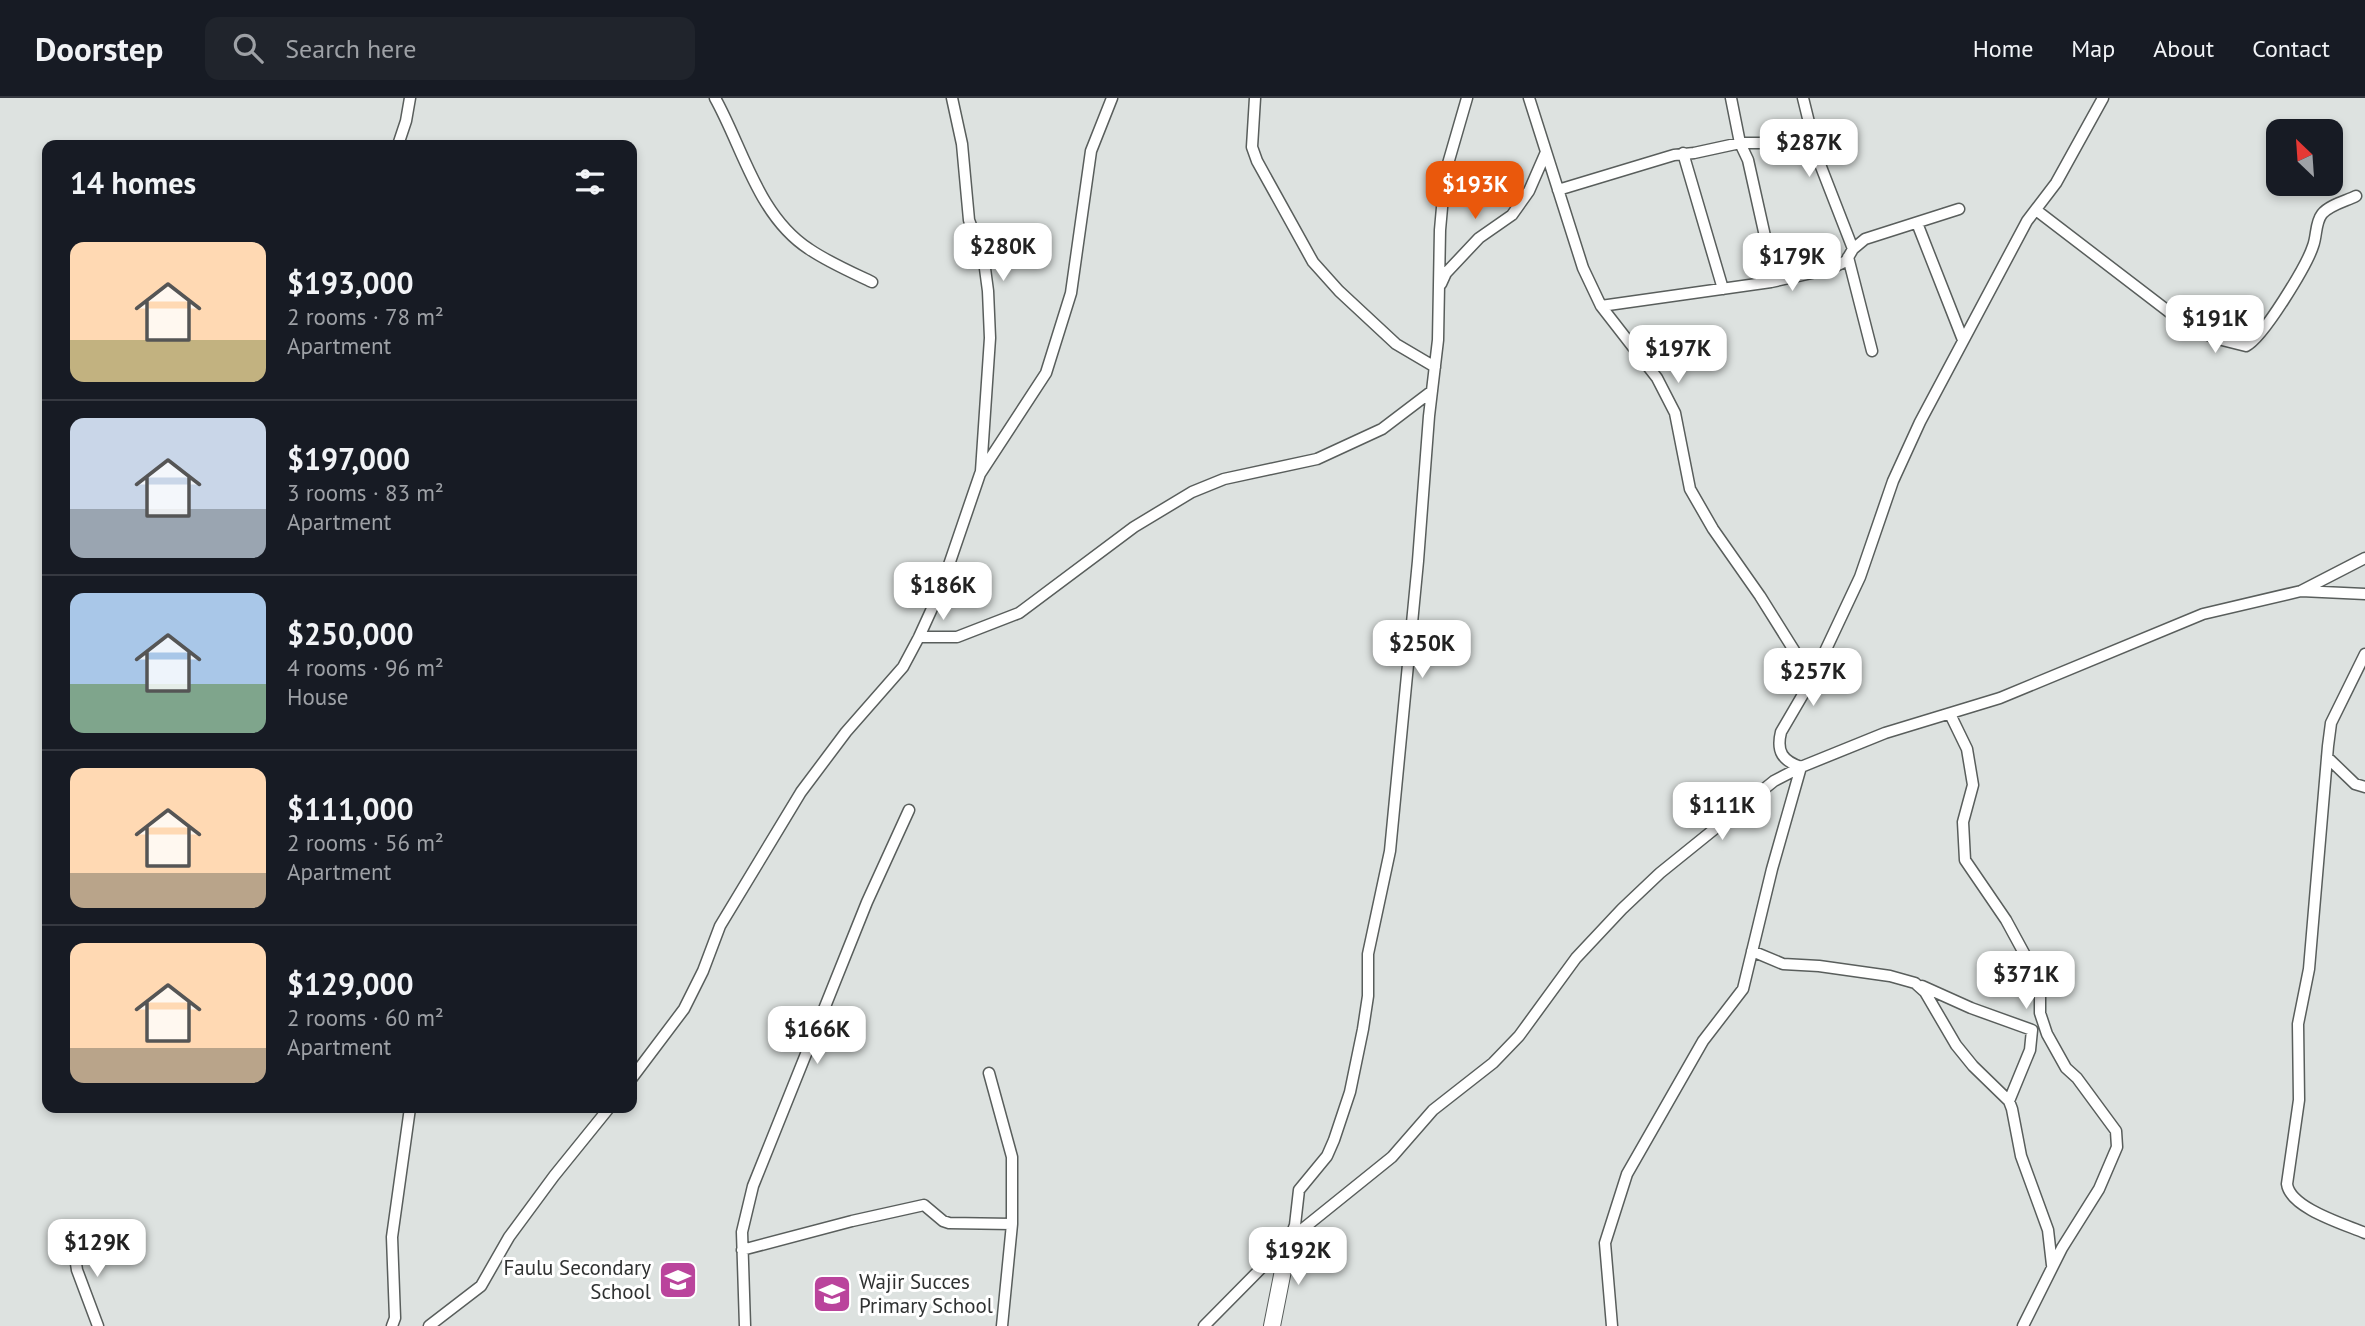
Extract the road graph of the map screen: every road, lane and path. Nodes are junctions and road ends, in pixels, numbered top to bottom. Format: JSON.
{"nodes":[{"id":1,"x":410,"y":98,"type":"edge"},
{"id":2,"x":715,"y":98,"type":"edge"},
{"id":3,"x":952,"y":98,"type":"edge"},
{"id":4,"x":1112,"y":98,"type":"edge"},
{"id":5,"x":1255,"y":98,"type":"edge"},
{"id":6,"x":1467,"y":98,"type":"edge"},
{"id":7,"x":1529,"y":98,"type":"edge"},
{"id":8,"x":1731,"y":98,"type":"edge"},
{"id":9,"x":1803,"y":98,"type":"edge"},
{"id":10,"x":2103,"y":98,"type":"edge"},
{"id":11,"x":400,"y":140,"type":"edge"},
{"id":12,"x":1740,"y":143,"type":"junction"},
{"id":13,"x":1814,"y":143,"type":"junction"},
{"id":14,"x":1546,"y":152,"type":"junction"},
{"id":15,"x":1683,"y":153,"type":"junction"},
{"id":16,"x":1558,"y":190,"type":"junction"},
{"id":17,"x":2356,"y":196,"type":"dead end"},
{"id":18,"x":1959,"y":209,"type":"dead end"},
{"id":19,"x":2036,"y":210,"type":"junction"},
{"id":20,"x":1917,"y":223,"type":"junction"},
{"id":21,"x":1850,"y":253,"type":"junction"},
{"id":22,"x":1775,"y":281,"type":"junction"},
{"id":23,"x":872,"y":282,"type":"dead end"},
{"id":24,"x":1723,"y":289,"type":"junction"},
{"id":25,"x":1439,"y":299,"type":"junction"},
{"id":26,"x":1601,"y":306,"type":"junction"},
{"id":27,"x":1963,"y":340,"type":"junction"},
{"id":28,"x":1872,"y":351,"type":"dead end"},
{"id":29,"x":1435,"y":366,"type":"junction"},
{"id":30,"x":1432,"y":391,"type":"junction"},
{"id":31,"x":980,"y":474,"type":"junction"},
{"id":32,"x":2365,"y":558,"type":"edge"},
{"id":33,"x":2301,"y":591,"type":"junction"},
{"id":34,"x":2365,"y":594,"type":"edge"},
{"id":35,"x":919,"y":637,"type":"junction"},
{"id":36,"x":2365,"y":654,"type":"edge"},
{"id":37,"x":1812,"y":679,"type":"junction"},
{"id":38,"x":1950,"y":714,"type":"junction"},
{"id":39,"x":2326,"y":757,"type":"junction"},
{"id":40,"x":1801,"y":767,"type":"junction"},
{"id":41,"x":2365,"y":787,"type":"edge"},
{"id":42,"x":909,"y":810,"type":"dead end"},
{"id":43,"x":1752,"y":951,"type":"junction"},
{"id":44,"x":1915,"y":983,"type":"junction"},
{"id":45,"x":2040,"y":1013,"type":"junction"},
{"id":46,"x":2032,"y":1030,"type":"junction"},
{"id":47,"x":637,"y":1071,"type":"edge"},
{"id":48,"x":989,"y":1073,"type":"dead end"},
{"id":49,"x":2009,"y":1101,"type":"junction"},
{"id":50,"x":409,"y":1113,"type":"edge"},
{"id":51,"x":605,"y":1113,"type":"edge"},
{"id":52,"x":1012,"y":1224,"type":"junction"},
{"id":53,"x":2365,"y":1233,"type":"edge"},
{"id":54,"x":72,"y":1238,"type":"dead end"},
{"id":55,"x":1289,"y":1240,"type":"junction"},
{"id":56,"x":743,"y":1250,"type":"junction"},
{"id":57,"x":2052,"y":1268,"type":"junction"},
{"id":58,"x":98,"y":1326,"type":"edge"},
{"id":59,"x":392,"y":1326,"type":"edge"},
{"id":60,"x":429,"y":1326,"type":"edge"},
{"id":61,"x":746,"y":1326,"type":"edge"},
{"id":62,"x":1002,"y":1326,"type":"edge"},
{"id":63,"x":1204,"y":1326,"type":"edge"},
{"id":64,"x":1272,"y":1326,"type":"edge"},
{"id":65,"x":1612,"y":1326,"type":"edge"},
{"id":66,"x":2023,"y":1326,"type":"edge"}],
"edges":[{"from":1,"to":11,"type":"street"},
{"from":2,"to":23,"type":"street"},
{"from":3,"to":31,"type":"street"},
{"from":4,"to":31,"type":"street"},
{"from":5,"to":29,"type":"street"},
{"from":6,"to":25,"type":"street"},
{"from":7,"to":14,"type":"street"},
{"from":8,"to":12,"type":"street"},
{"from":9,"to":13,"type":"street"},
{"from":10,"to":19,"type":"street"},
{"from":12,"to":13,"type":"street"},
{"from":12,"to":15,"type":"street"},
{"from":12,"to":22,"type":"street"},
{"from":13,"to":21,"type":"street"},
{"from":14,"to":16,"type":"street"},
{"from":14,"to":25,"type":"street"},
{"from":15,"to":16,"type":"street"},
{"from":15,"to":24,"type":"street"},
{"from":16,"to":26,"type":"street"},
{"from":17,"to":19,"type":"street"},
{"from":18,"to":20,"type":"street"},
{"from":19,"to":27,"type":"street"},
{"from":20,"to":21,"type":"street"},
{"from":20,"to":27,"type":"street"},
{"from":21,"to":22,"type":"street"},
{"from":21,"to":28,"type":"street"},
{"from":22,"to":24,"type":"street"},
{"from":24,"to":26,"type":"street"},
{"from":25,"to":29,"type":"street"},
{"from":26,"to":37,"type":"street"},
{"from":27,"to":37,"type":"street"},
{"from":29,"to":30,"type":"street"},
{"from":30,"to":35,"type":"street"},
{"from":30,"to":55,"type":"street"},
{"from":31,"to":35,"type":"street"},
{"from":32,"to":33,"type":"street"},
{"from":33,"to":34,"type":"street"},
{"from":33,"to":38,"type":"street"},
{"from":35,"to":47,"type":"street"},
{"from":36,"to":39,"type":"street"},
{"from":37,"to":40,"type":"street"},
{"from":38,"to":40,"type":"street"},
{"from":38,"to":45,"type":"street"},
{"from":39,"to":41,"type":"street"},
{"from":39,"to":53,"type":"street"},
{"from":40,"to":43,"type":"street"},
{"from":40,"to":55,"type":"street"},
{"from":42,"to":56,"type":"street"},
{"from":43,"to":44,"type":"street"},
{"from":43,"to":65,"type":"street"},
{"from":44,"to":46,"type":"street"},
{"from":44,"to":49,"type":"street"},
{"from":45,"to":46,"type":"street"},
{"from":45,"to":57,"type":"street"},
{"from":46,"to":49,"type":"street"},
{"from":48,"to":52,"type":"street"},
{"from":49,"to":57,"type":"street"},
{"from":50,"to":59,"type":"street"},
{"from":51,"to":60,"type":"street"},
{"from":52,"to":56,"type":"street"},
{"from":52,"to":62,"type":"street"},
{"from":54,"to":58,"type":"street"},
{"from":55,"to":63,"type":"street"},
{"from":55,"to":64,"type":"street"},
{"from":56,"to":61,"type":"street"},
{"from":57,"to":66,"type":"street"}]}
